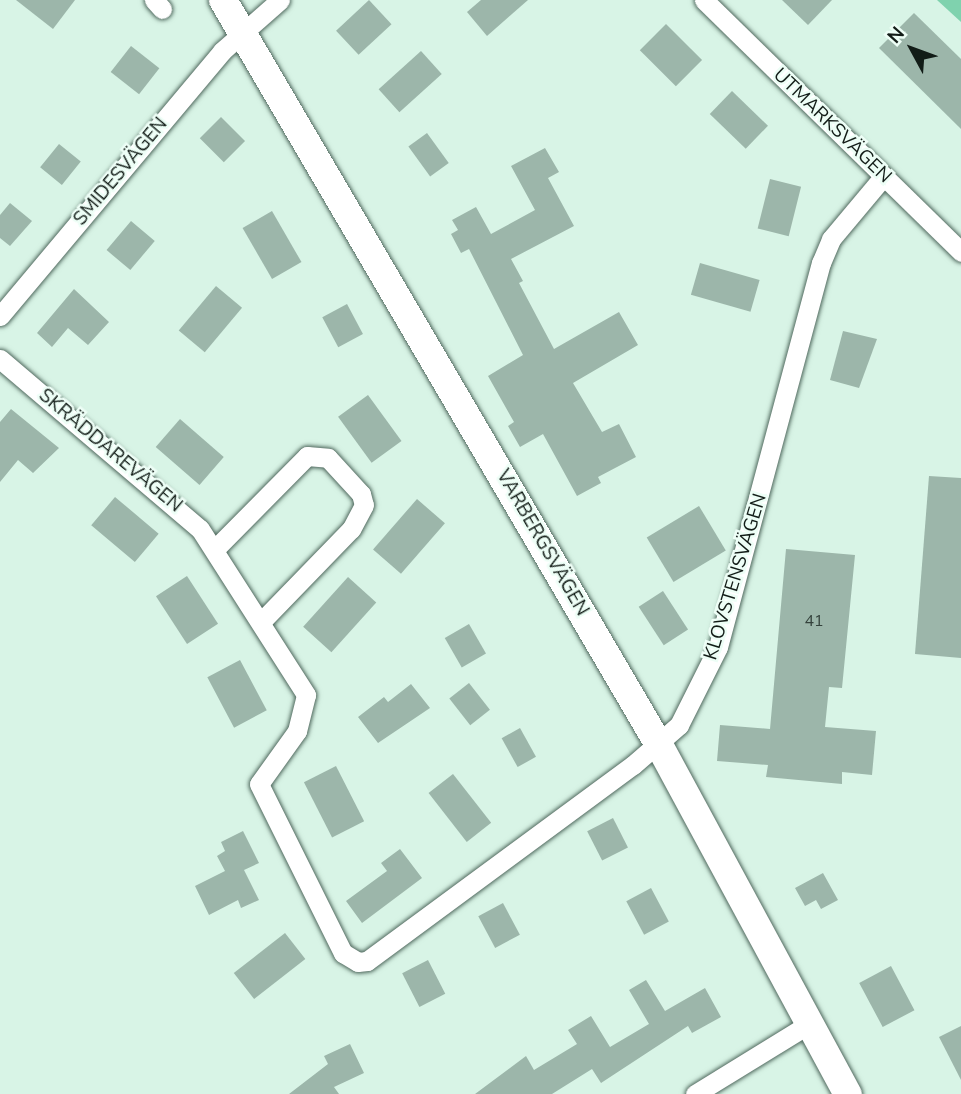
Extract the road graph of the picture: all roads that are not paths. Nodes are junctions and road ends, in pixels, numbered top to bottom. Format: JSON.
{"nodes":[{"id":1,"x":223,"y":0,"type":"edge"},
{"id":2,"x":280,"y":0,"type":"edge"},
{"id":3,"x":704,"y":0,"type":"edge"},
{"id":4,"x":244,"y":30,"type":"junction"},
{"id":5,"x":883,"y":177,"type":"junction"},
{"id":6,"x":961,"y":253,"type":"edge"},
{"id":7,"x":0,"y":316,"type":"edge"},
{"id":8,"x":0,"y":359,"type":"edge"},
{"id":9,"x":215,"y":548,"type":"junction"},
{"id":10,"x":261,"y":622,"type":"junction"},
{"id":11,"x":659,"y":745,"type":"junction"},
{"id":12,"x":358,"y":962,"type":"joint"},
{"id":13,"x":809,"y":1024,"type":"junction"},
{"id":14,"x":695,"y":1094,"type":"edge"},
{"id":15,"x":848,"y":1094,"type":"edge"}],
"edges":[{"from":1,"to":4,"type":"main road","name":"VARBERGSVÄGEN"},
{"from":2,"to":4,"type":"street","name":"SMIDESVÄGEN"},
{"from":3,"to":5,"type":"street","name":"UTMARKSVÄGEN"},
{"from":4,"to":7,"type":"street","name":"SMIDESVÄGEN"},
{"from":4,"to":11,"type":"main road","name":"VARBERGSVÄGEN"},
{"from":5,"to":6,"type":"street","name":"UTMARKSVÄGEN"},
{"from":5,"to":11,"type":"street","name":"KLOVSTENSVÄGEN"},
{"from":8,"to":9,"type":"street","name":"SKRÄDDAREVÄGEN"},
{"from":9,"to":10,"type":"street","name":"SKRÄDDAREVÄGEN"},
{"from":9,"to":10,"type":"street"},
{"from":10,"to":12,"type":"street","name":"SKRÄDDAREVÄGEN"},
{"from":11,"to":12,"type":"street","name":"KLOVSTENSVÄGEN"},
{"from":11,"to":13,"type":"main road","name":"VARBERGSVÄGEN"},
{"from":13,"to":14,"type":"street"},
{"from":13,"to":15,"type":"main road","name":"VARBERGSVÄGEN"}]}
